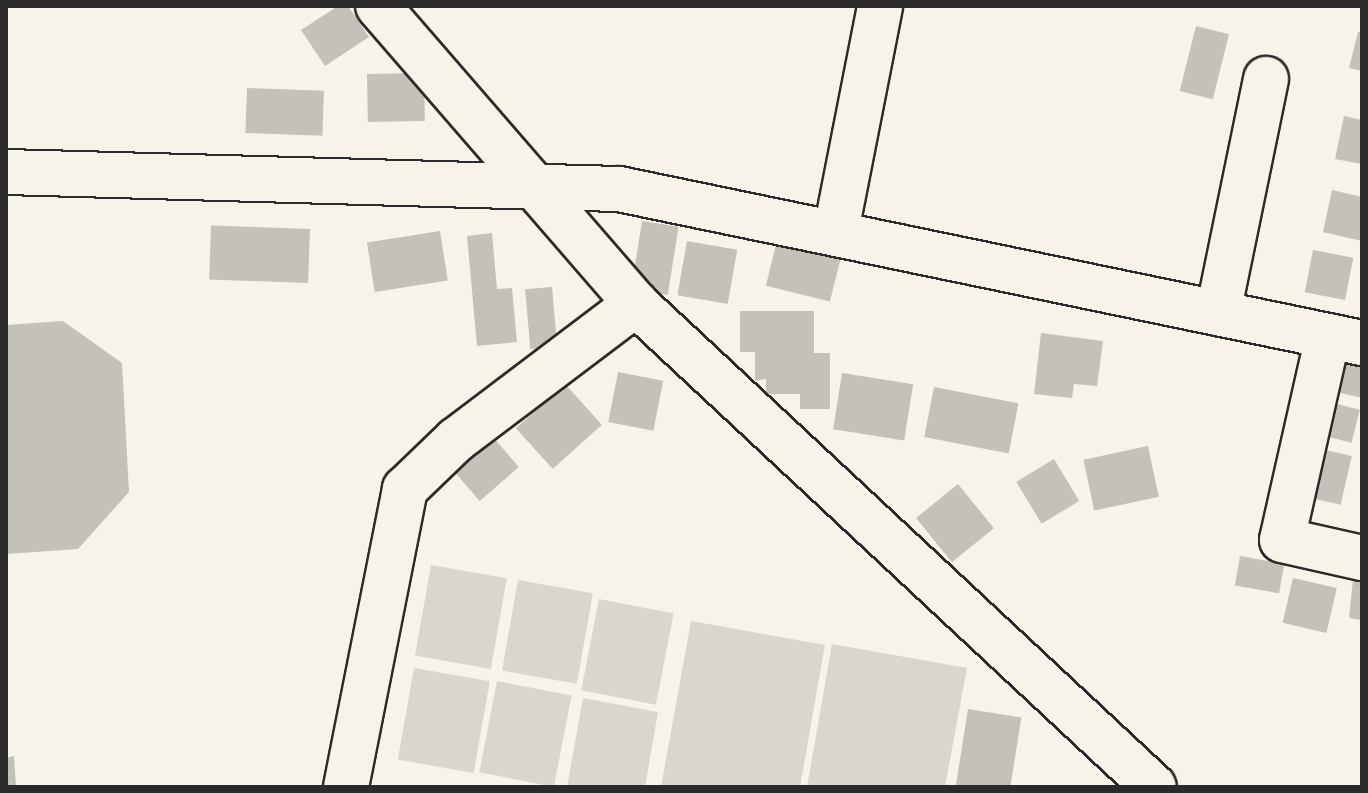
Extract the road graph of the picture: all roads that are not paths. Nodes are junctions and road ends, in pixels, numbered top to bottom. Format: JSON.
{"nodes":[{"id":1,"x":378,"y":6,"type":"edge"},
{"id":2,"x":880,"y":6,"type":"edge"},
{"id":3,"x":1266,"y":79,"type":"dead end"},
{"id":4,"x":6,"y":172,"type":"edge"},
{"id":5,"x":535,"y":183,"type":"junction"},
{"id":6,"x":836,"y":231,"type":"junction"},
{"id":7,"x":636,"y":304,"type":"junction"},
{"id":8,"x":1218,"y":313,"type":"junction"},
{"id":9,"x":1345,"y":340,"type":"edge"},
{"id":10,"x":1362,"y":558,"type":"edge"},
{"id":11,"x":346,"y":787,"type":"edge"},
{"id":12,"x":1154,"y":787,"type":"edge"}],
"edges":[{"from":1,"to":5,"type":"street"},
{"from":2,"to":6,"type":"street"},
{"from":3,"to":8,"type":"street"},
{"from":4,"to":5,"type":"street"},
{"from":5,"to":6,"type":"street"},
{"from":5,"to":7,"type":"street"},
{"from":6,"to":8,"type":"street"},
{"from":7,"to":11,"type":"street"},
{"from":7,"to":12,"type":"street"},
{"from":8,"to":9,"type":"street"},
{"from":9,"to":10,"type":"street"}]}
